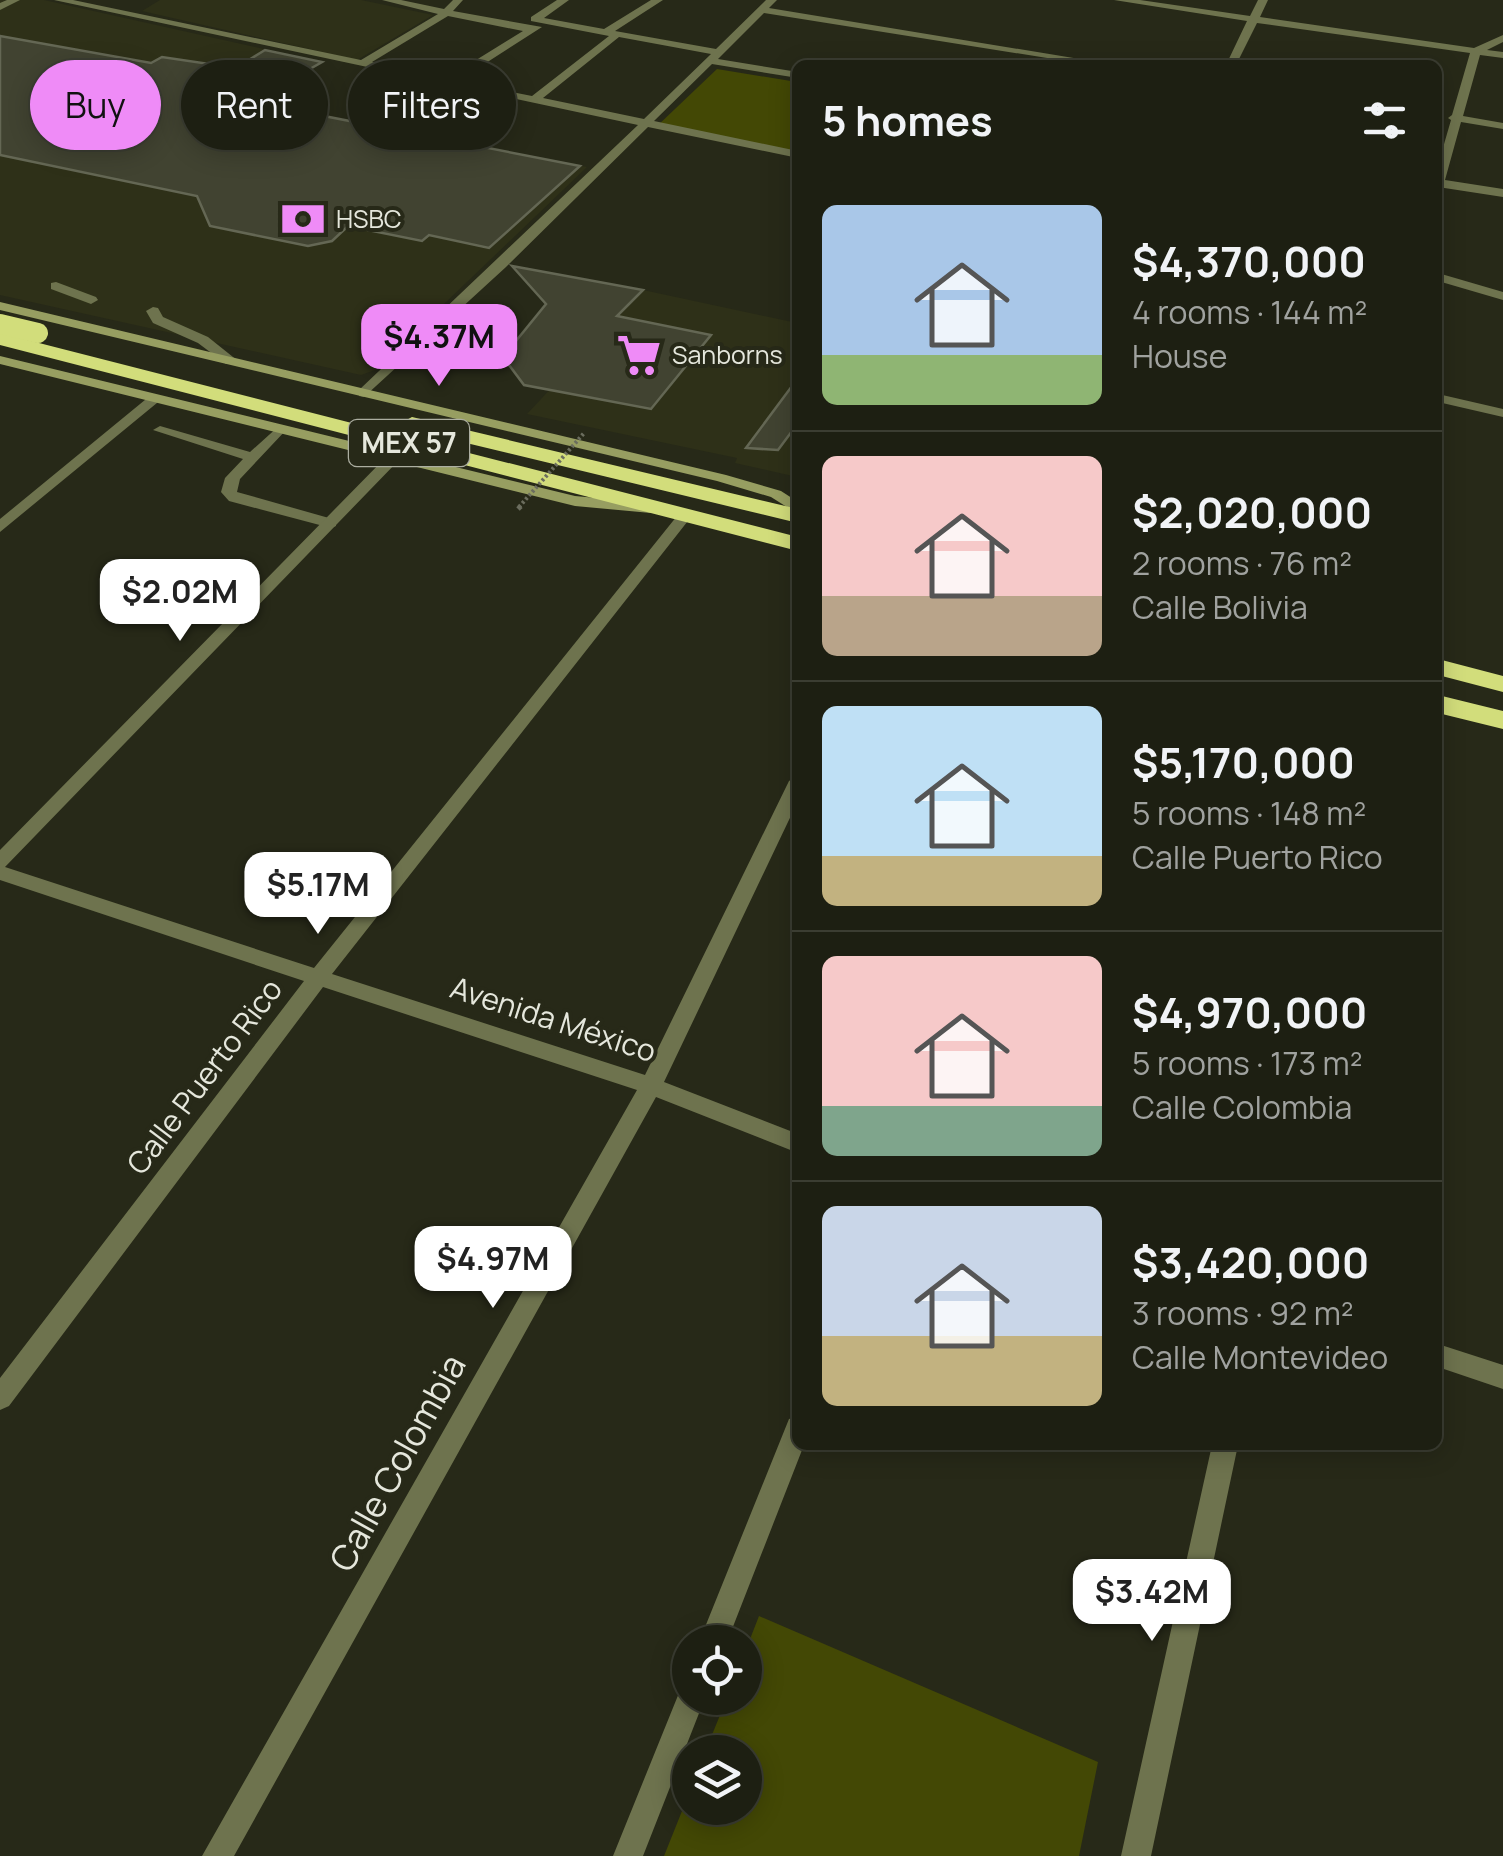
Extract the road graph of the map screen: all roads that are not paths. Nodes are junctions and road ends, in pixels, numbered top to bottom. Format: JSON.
{"nodes":[{"id":1,"x":14,"y":0,"type":"edge"},
{"id":2,"x":58,"y":0,"type":"edge"},
{"id":3,"x":144,"y":0,"type":"edge"},
{"id":4,"x":387,"y":0,"type":"edge"},
{"id":5,"x":458,"y":0,"type":"edge"},
{"id":6,"x":564,"y":0,"type":"edge"},
{"id":7,"x":658,"y":0,"type":"edge"},
{"id":8,"x":1119,"y":0,"type":"edge"},
{"id":9,"x":1263,"y":0,"type":"edge"},
{"id":10,"x":769,"y":3,"type":"edge"},
{"id":11,"x":0,"y":7,"type":"edge"},
{"id":12,"x":446,"y":13,"type":"junction"},
{"id":13,"x":121,"y":14,"type":"junction"},
{"id":14,"x":1254,"y":19,"type":"junction"},
{"id":15,"x":537,"y":24,"type":"junction"},
{"id":16,"x":610,"y":34,"type":"junction"},
{"id":17,"x":1503,"y":38,"type":"edge"},
{"id":18,"x":1476,"y":51,"type":"junction"},
{"id":19,"x":1503,"y":55,"type":"edge"},
{"id":20,"x":717,"y":57,"type":"junction"},
{"id":21,"x":369,"y":60,"type":"edge"},
{"id":22,"x":482,"y":60,"type":"edge"},
{"id":23,"x":1083,"y":60,"type":"edge"},
{"id":24,"x":1233,"y":60,"type":"edge"},
{"id":25,"x":348,"y":61,"type":"edge"},
{"id":26,"x":792,"y":74,"type":"edge"},
{"id":27,"x":516,"y":96,"type":"edge"},
{"id":28,"x":534,"y":100,"type":"junction"},
{"id":29,"x":1454,"y":118,"type":"junction"},
{"id":30,"x":644,"y":126,"type":"junction"},
{"id":31,"x":1503,"y":126,"type":"edge"},
{"id":32,"x":792,"y":155,"type":"edge"},
{"id":33,"x":1442,"y":167,"type":"edge"},
{"id":34,"x":1442,"y":184,"type":"edge"},
{"id":35,"x":1503,"y":193,"type":"edge"},
{"id":36,"x":1442,"y":278,"type":"edge"},
{"id":37,"x":56,"y":286,"type":"dead end"},
{"id":38,"x":1503,"y":296,"type":"edge"},
{"id":39,"x":91,"y":300,"type":"dead end"},
{"id":40,"x":0,"y":306,"type":"edge"},
{"id":41,"x":153,"y":311,"type":"dead end"},
{"id":42,"x":56,"y":318,"type":"junction"},
{"id":43,"x":0,"y":324,"type":"edge"},
{"id":44,"x":14,"y":338,"type":"edge"},
{"id":45,"x":0,"y":360,"type":"edge"},
{"id":46,"x":231,"y":361,"type":"junction"},
{"id":47,"x":364,"y":393,"type":"junction"},
{"id":48,"x":156,"y":398,"type":"junction"},
{"id":49,"x":1442,"y":399,"type":"edge"},
{"id":50,"x":1503,"y":413,"type":"edge"},
{"id":51,"x":280,"y":429,"type":"junction"},
{"id":52,"x":160,"y":430,"type":"dead end"},
{"id":53,"x":252,"y":457,"type":"junction"},
{"id":54,"x":394,"y":458,"type":"junction"},
{"id":55,"x":792,"y":508,"type":"edge"},
{"id":56,"x":674,"y":512,"type":"junction"},
{"id":57,"x":792,"y":512,"type":"edge"},
{"id":58,"x":331,"y":523,"type":"junction"},
{"id":59,"x":0,"y":527,"type":"edge"},
{"id":60,"x":792,"y":542,"type":"edge"},
{"id":61,"x":1442,"y":668,"type":"edge"},
{"id":62,"x":1503,"y":681,"type":"edge"},
{"id":63,"x":1442,"y":705,"type":"edge"},
{"id":64,"x":1503,"y":720,"type":"edge"},
{"id":65,"x":792,"y":793,"type":"edge"},
{"id":66,"x":0,"y":862,"type":"edge"},
{"id":67,"x":0,"y":873,"type":"edge"},
{"id":68,"x":319,"y":976,"type":"junction"},
{"id":69,"x":650,"y":1086,"type":"junction"},
{"id":70,"x":792,"y":1142,"type":"edge"},
{"id":71,"x":1442,"y":1357,"type":"edge"},
{"id":72,"x":1503,"y":1377,"type":"edge"},
{"id":73,"x":0,"y":1398,"type":"edge"},
{"id":74,"x":792,"y":1443,"type":"edge"},
{"id":75,"x":1224,"y":1450,"type":"edge"},
{"id":76,"x":719,"y":1625,"type":"edge"},
{"id":77,"x":684,"y":1715,"type":"edge"},
{"id":78,"x":217,"y":1856,"type":"edge"},
{"id":79,"x":628,"y":1856,"type":"edge"},
{"id":80,"x":1136,"y":1856,"type":"edge"}],
"edges":[{"from":1,"to":11,"type":"street"},
{"from":2,"to":13,"type":"street"},
{"from":3,"to":13,"type":"street"},
{"from":4,"to":12,"type":"street"},
{"from":5,"to":12,"type":"street"},
{"from":6,"to":15,"type":"street"},
{"from":7,"to":16,"type":"street"},
{"from":8,"to":14,"type":"street"},
{"from":9,"to":14,"type":"street"},
{"from":10,"to":20,"type":"street"},
{"from":10,"to":23,"type":"street"},
{"from":12,"to":15,"type":"street"},
{"from":12,"to":21,"type":"street"},
{"from":13,"to":25,"type":"street"},
{"from":14,"to":18,"type":"street"},
{"from":14,"to":24,"type":"street"},
{"from":15,"to":16,"type":"street"},
{"from":15,"to":22,"type":"street"},
{"from":16,"to":20,"type":"street"},
{"from":16,"to":28,"type":"street"},
{"from":17,"to":18,"type":"street"},
{"from":18,"to":19,"type":"street"},
{"from":18,"to":29,"type":"street"},
{"from":20,"to":26,"type":"street"},
{"from":20,"to":30,"type":"street"},
{"from":27,"to":28,"type":"street"},
{"from":28,"to":30,"type":"street"},
{"from":29,"to":31,"type":"street"},
{"from":29,"to":33,"type":"street"},
{"from":30,"to":32,"type":"street"},
{"from":30,"to":47,"type":"street"},
{"from":34,"to":35,"type":"street"},
{"from":36,"to":38,"type":"street"},
{"from":37,"to":39,"type":"street"},
{"from":40,"to":42,"type":"street"},
{"from":41,"to":46,"type":"street"},
{"from":42,"to":44,"type":"street"},
{"from":42,"to":46,"type":"street"},
{"from":43,"to":44,"type":"highway","number":"MEX 57","bridge":true},
{"from":44,"to":56,"type":"highway","number":"MEX 57"},
{"from":44,"to":57,"type":"highway","number":"MEX 57"},
{"from":45,"to":48,"type":"street"},
{"from":46,"to":47,"type":"street"},
{"from":47,"to":55,"type":"street"},
{"from":48,"to":51,"type":"street"},
{"from":48,"to":59,"type":"street"},
{"from":49,"to":50,"type":"street"},
{"from":51,"to":53,"type":"street"},
{"from":51,"to":54,"type":"street"},
{"from":52,"to":53,"type":"street"},
{"from":53,"to":58,"type":"street"},
{"from":54,"to":56,"type":"street"},
{"from":54,"to":58,"type":"street"},
{"from":56,"to":60,"type":"highway","number":"MEX 57"},
{"from":56,"to":68,"type":"street","name":"Calle Puerto Rico"},
{"from":58,"to":66,"type":"street"},
{"from":61,"to":62,"type":"highway"},
{"from":63,"to":64,"type":"highway"},
{"from":65,"to":69,"type":"street","name":"Calle Colombia"},
{"from":67,"to":68,"type":"street","name":"Avenida México"},
{"from":68,"to":69,"type":"street","name":"Avenida México"},
{"from":68,"to":73,"type":"street","name":"Calle Puerto Rico"},
{"from":69,"to":70,"type":"street","name":"Avenida México"},
{"from":69,"to":78,"type":"street","name":"Calle Colombia"},
{"from":71,"to":72,"type":"street"},
{"from":74,"to":76,"type":"street"},
{"from":75,"to":80,"type":"street"},
{"from":77,"to":79,"type":"street"}]}
